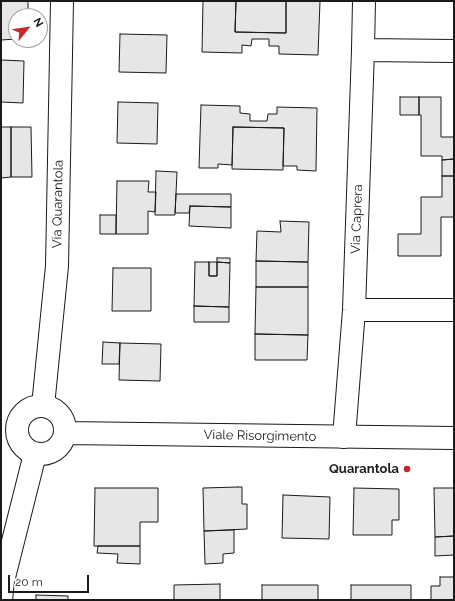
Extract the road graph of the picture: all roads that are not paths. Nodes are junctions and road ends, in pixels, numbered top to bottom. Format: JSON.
{"nodes":[{"id":1,"x":62,"y":1,"type":"edge"},
{"id":2,"x":364,"y":1,"type":"edge"},
{"id":3,"x":363,"y":50,"type":"junction"},
{"id":4,"x":454,"y":51,"type":"edge"},
{"id":5,"x":354,"y":310,"type":"junction"},
{"id":6,"x":454,"y":310,"type":"edge"},
{"id":7,"x":43,"y":406,"type":"junction"},
{"id":8,"x":9,"y":432,"type":"edge"},
{"id":9,"x":65,"y":433,"type":"junction"},
{"id":10,"x":344,"y":437,"type":"junction"},
{"id":11,"x":454,"y":438,"type":"edge"},
{"id":12,"x":35,"y":454,"type":"junction"},
{"id":13,"x":1,"y":600,"type":"edge"}],
"edges":[{"from":1,"to":7,"type":"street","name":"Via Quarantola"},
{"from":2,"to":3,"type":"street","name":"Via Caprera"},
{"from":3,"to":4,"type":"street"},
{"from":3,"to":5,"type":"street","name":"Via Caprera"},
{"from":5,"to":6,"type":"street"},
{"from":5,"to":10,"type":"street","name":"Via Caprera"},
{"from":7,"to":8,"type":"street"},
{"from":7,"to":9,"type":"street"},
{"from":8,"to":12,"type":"street"},
{"from":9,"to":10,"type":"street","name":"Viale Risorgimento"},
{"from":9,"to":12,"type":"street"},
{"from":10,"to":11,"type":"street","name":"Viale Risorgimento"},
{"from":12,"to":13,"type":"street"}]}
